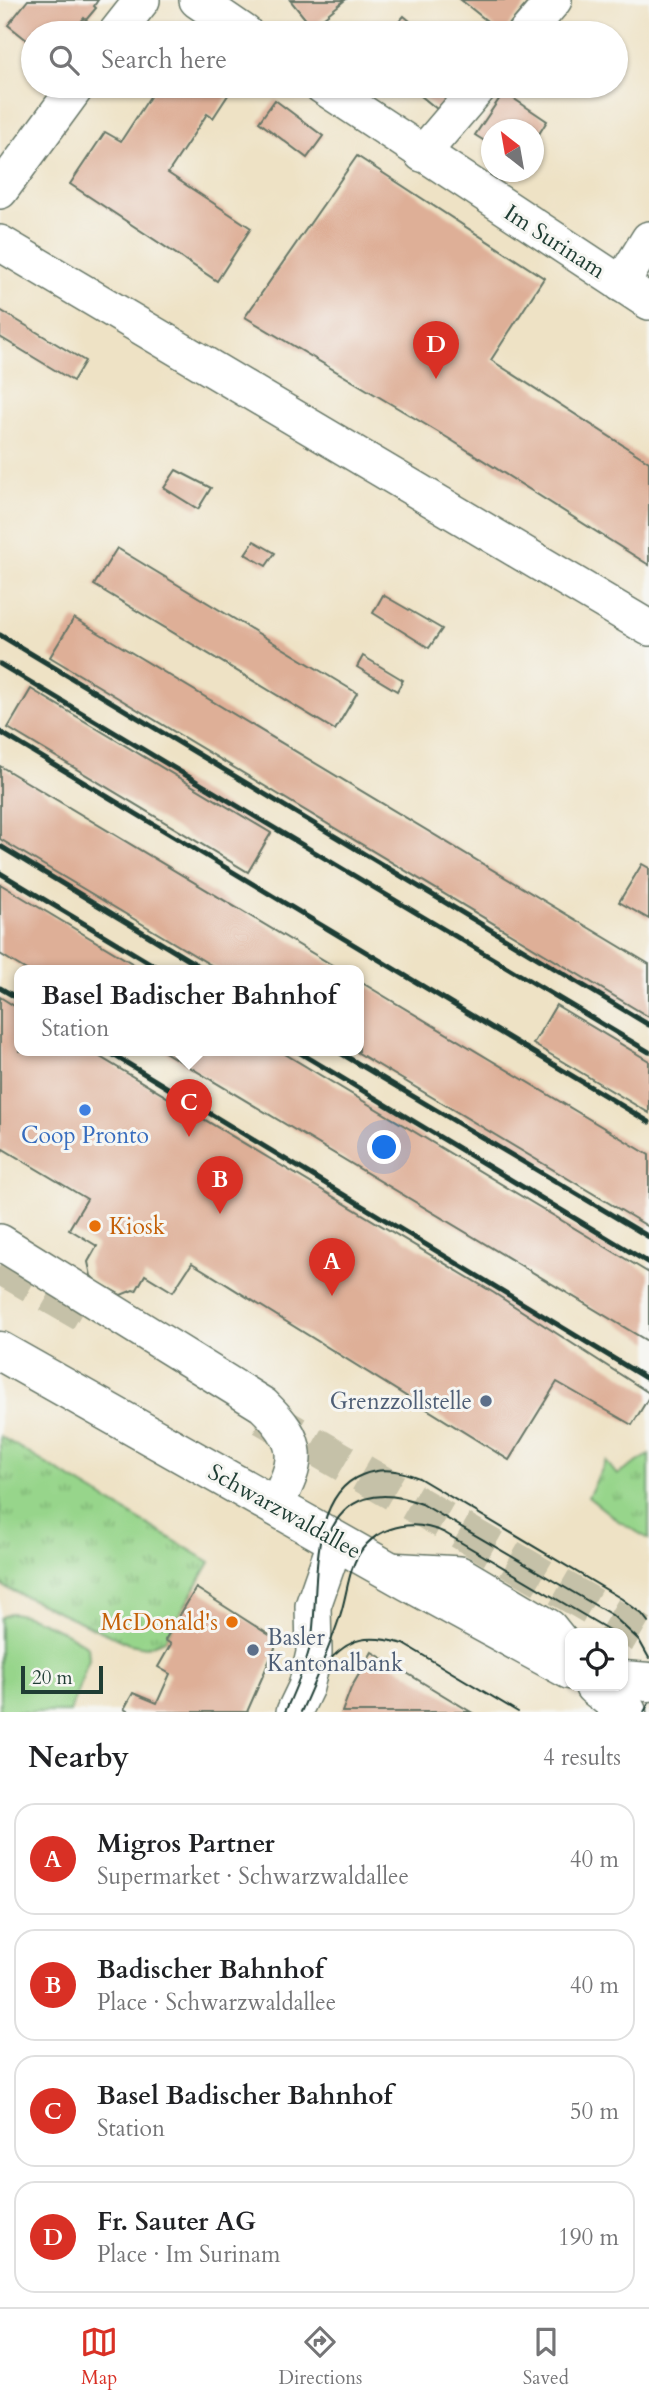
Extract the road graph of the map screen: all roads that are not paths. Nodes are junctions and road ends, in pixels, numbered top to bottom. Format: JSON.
{"nodes":[{"id":1,"x":142,"y":0,"type":"edge"},
{"id":2,"x":197,"y":0,"type":"edge"},
{"id":3,"x":554,"y":0,"type":"edge"},
{"id":4,"x":125,"y":21,"type":"edge"},
{"id":5,"x":228,"y":21,"type":"edge"},
{"id":6,"x":536,"y":21,"type":"edge"},
{"id":7,"x":68,"y":98,"type":"edge"},
{"id":8,"x":340,"y":98,"type":"edge"},
{"id":9,"x":470,"y":98,"type":"edge"},
{"id":10,"x":422,"y":154,"type":"junction"},
{"id":11,"x":0,"y":191,"type":"edge"},
{"id":12,"x":649,"y":239,"type":"edge"},
{"id":13,"x":4,"y":245,"type":"edge"},
{"id":14,"x":635,"y":293,"type":"edge"},
{"id":15,"x":649,"y":628,"type":"edge"},
{"id":16,"x":0,"y":1242,"type":"edge"},
{"id":17,"x":0,"y":1351,"type":"edge"},
{"id":18,"x":275,"y":1506,"type":"junction"},
{"id":19,"x":336,"y":1540,"type":"junction"},
{"id":20,"x":388,"y":1570,"type":"junction"},
{"id":21,"x":565,"y":1647,"type":"edge"},
{"id":22,"x":565,"y":1667,"type":"edge"},
{"id":23,"x":628,"y":1680,"type":"edge"},
{"id":24,"x":649,"y":1682,"type":"edge"},
{"id":25,"x":600,"y":1691,"type":"edge"},
{"id":26,"x":294,"y":1712,"type":"edge"},
{"id":27,"x":627,"y":1712,"type":"edge"}],
"edges":[{"from":1,"to":4,"type":"street"},
{"from":2,"to":5,"type":"street"},
{"from":3,"to":6,"type":"street"},
{"from":7,"to":11,"type":"street"},
{"from":8,"to":10,"type":"street","name":"Im Surinam"},
{"from":9,"to":10,"type":"street"},
{"from":10,"to":14,"type":"street","name":"Im Surinam"},
{"from":12,"to":14,"type":"street"},
{"from":13,"to":15,"type":"street"},
{"from":16,"to":18,"type":"street"},
{"from":17,"to":18,"type":"main road","name":"Schwarzwaldallee"},
{"from":18,"to":19,"type":"main road","name":"Schwarzwaldallee"},
{"from":19,"to":20,"type":"main road","name":"Schwarzwaldallee"},
{"from":19,"to":26,"type":"street"},
{"from":20,"to":21,"type":"street"},
{"from":20,"to":22,"type":"main road","name":"Schwarzwaldallee"},
{"from":23,"to":24,"type":"main road"},
{"from":25,"to":27,"type":"main road"}]}
